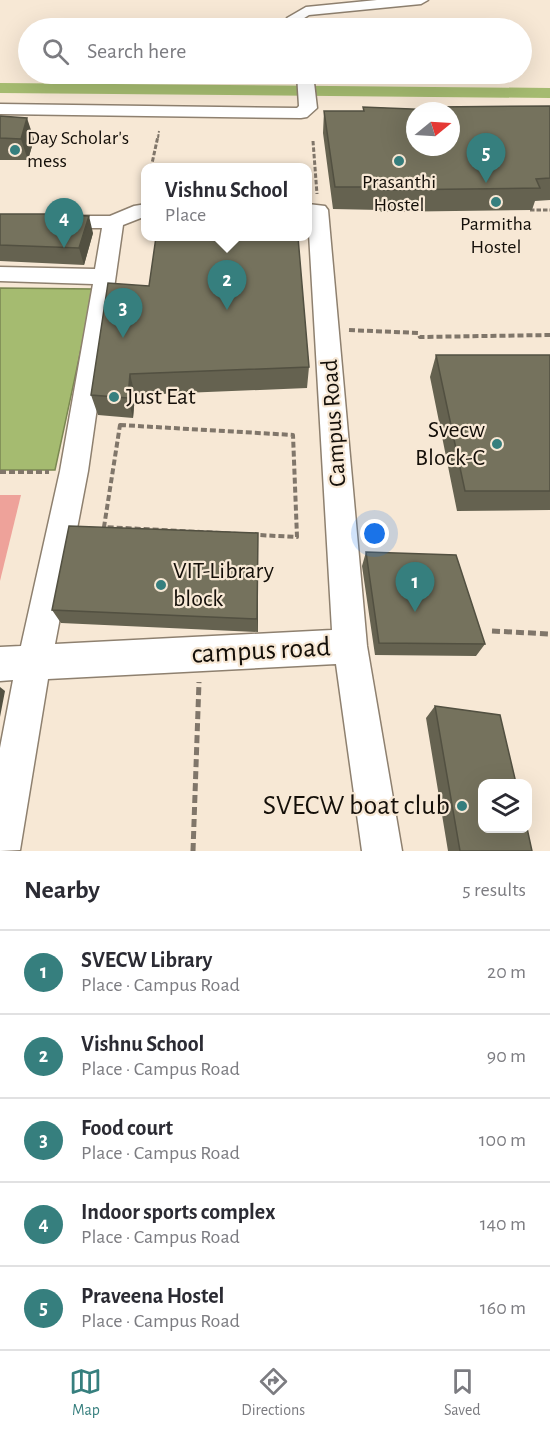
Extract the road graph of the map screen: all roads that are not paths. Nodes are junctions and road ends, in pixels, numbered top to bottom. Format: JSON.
{"nodes":[{"id":1,"x":421,"y":0,"type":"edge"},
{"id":2,"x":294,"y":18,"type":"edge"},
{"id":3,"x":306,"y":84,"type":"edge"},
{"id":4,"x":0,"y":109,"type":"edge"},
{"id":5,"x":313,"y":210,"type":"edge"},
{"id":6,"x":141,"y":212,"type":"edge"},
{"id":7,"x":0,"y":222,"type":"edge"},
{"id":8,"x":113,"y":222,"type":"junction"},
{"id":9,"x":0,"y":274,"type":"edge"},
{"id":10,"x":105,"y":277,"type":"junction"},
{"id":11,"x":350,"y":646,"type":"junction"},
{"id":12,"x":17,"y":663,"type":"edge"},
{"id":13,"x":0,"y":850,"type":"edge"},
{"id":14,"x":382,"y":851,"type":"edge"}],
"edges":[{"from":1,"to":2,"type":"street"},
{"from":3,"to":4,"type":"street"},
{"from":5,"to":11,"type":"street","name":"Campus Road"},
{"from":6,"to":8,"type":"street"},
{"from":7,"to":8,"type":"street"},
{"from":8,"to":10,"type":"street"},
{"from":9,"to":10,"type":"street"},
{"from":10,"to":12,"type":"street"},
{"from":11,"to":12,"type":"street","name":"campus road"},
{"from":11,"to":14,"type":"street","name":"campus road"},
{"from":12,"to":13,"type":"street"}]}
